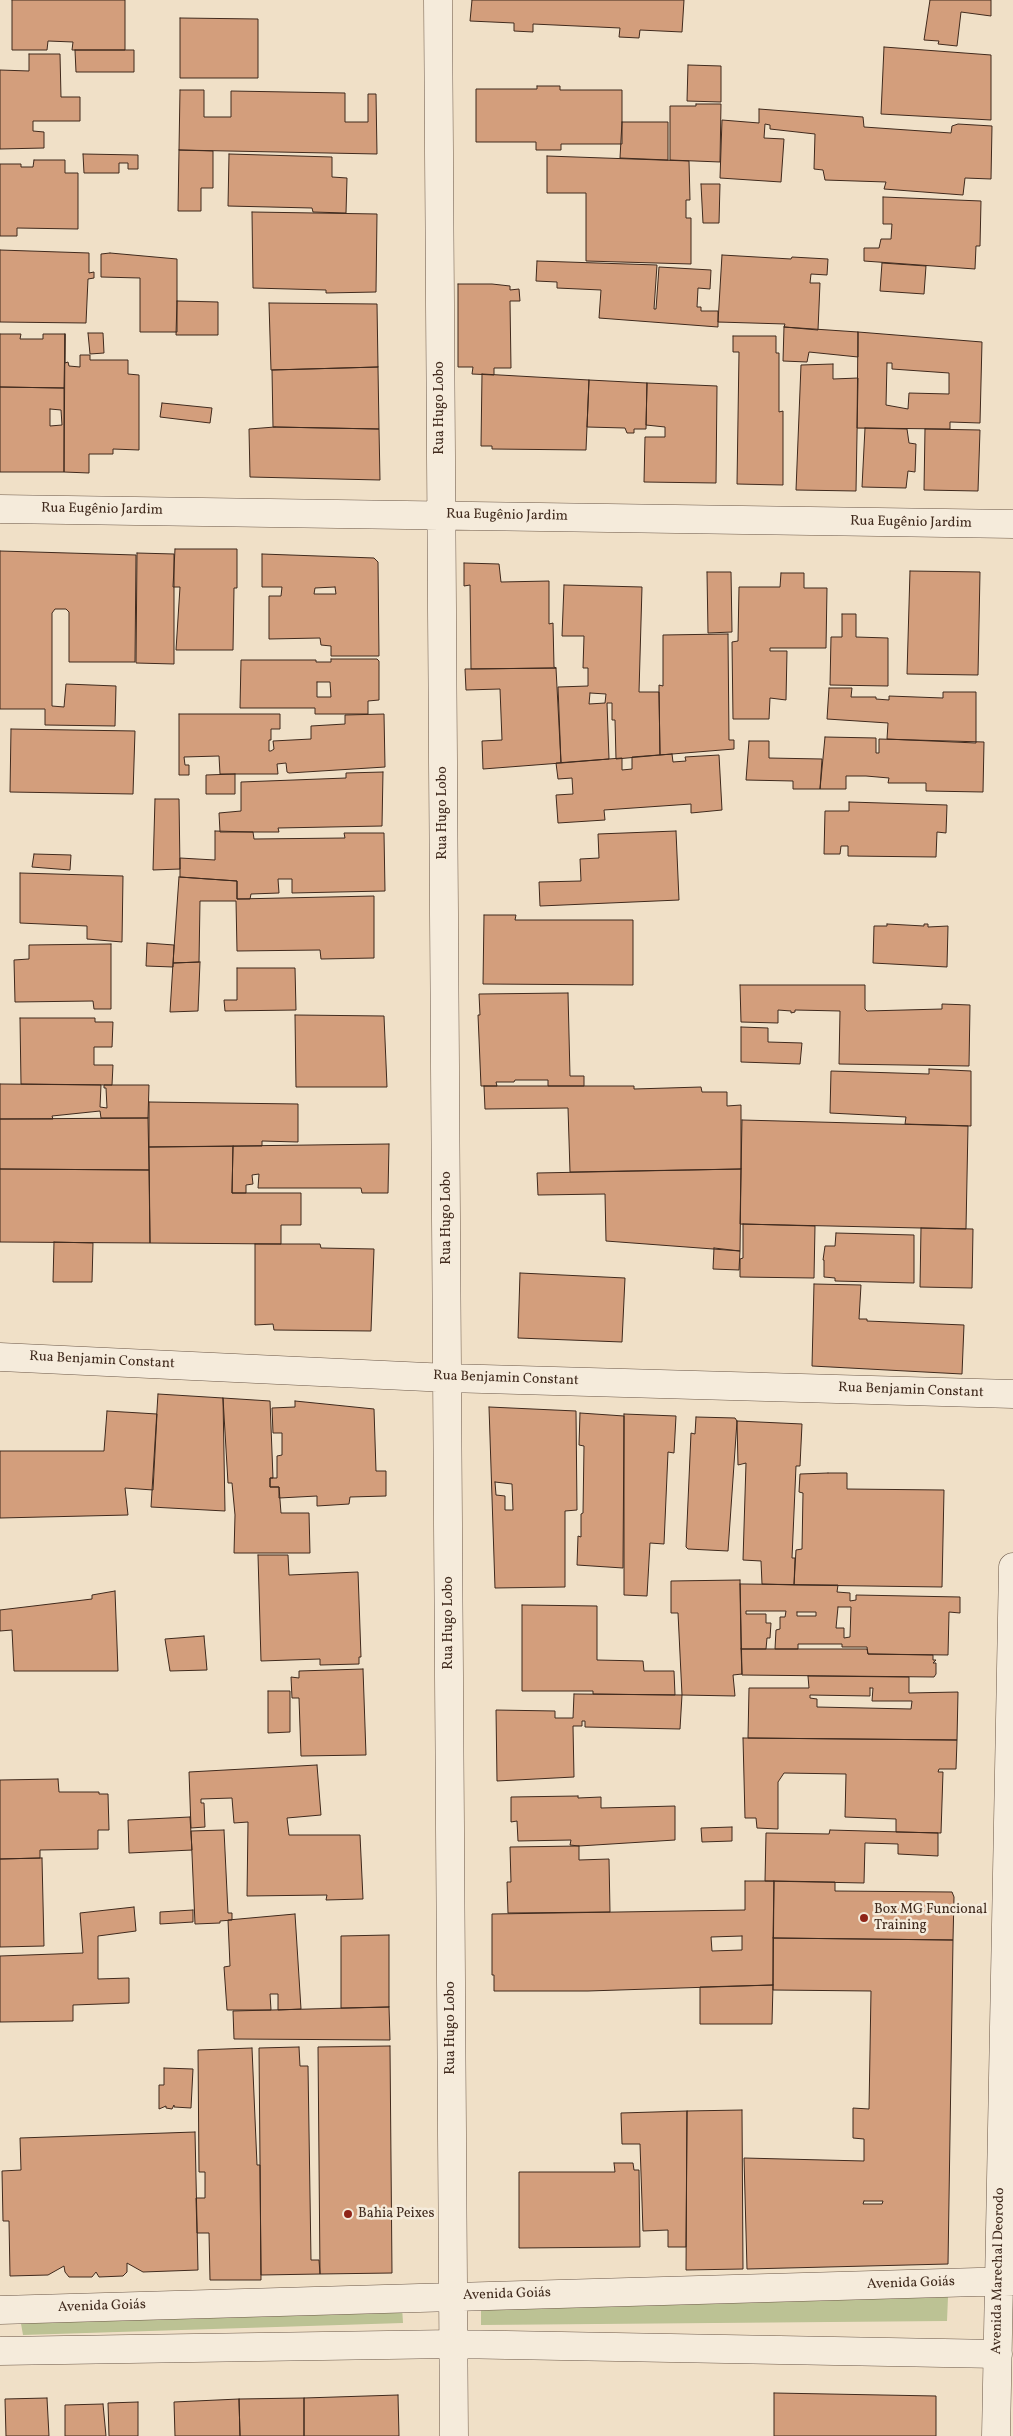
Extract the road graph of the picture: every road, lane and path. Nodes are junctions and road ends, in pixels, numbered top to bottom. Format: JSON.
{"nodes":[{"id":1,"x":438,"y":0,"type":"edge"},
{"id":2,"x":0,"y":509,"type":"edge"},
{"id":3,"x":441,"y":515,"type":"junction"},
{"id":4,"x":1013,"y":524,"type":"edge"},
{"id":5,"x":0,"y":1357,"type":"edge"},
{"id":6,"x":448,"y":1378,"type":"junction"},
{"id":7,"x":1013,"y":1394,"type":"edge"},
{"id":8,"x":1013,"y":1567,"type":"edge"},
{"id":9,"x":1007,"y":2142,"type":"edge"},
{"id":10,"x":1006,"y":2281,"type":"edge"},
{"id":11,"x":452,"y":2297,"type":"junction"},
{"id":12,"x":0,"y":2310,"type":"edge"},
{"id":13,"x":452,"y":2344,"type":"junction"},
{"id":14,"x":0,"y":2351,"type":"edge"},
{"id":15,"x":998,"y":2354,"type":"junction"},
{"id":16,"x":454,"y":2436,"type":"edge"},
{"id":17,"x":996,"y":2436,"type":"edge"}],
"edges":[{"from":1,"to":3,"type":"street","name":"Rua Hugo Lobo"},
{"from":2,"to":3,"type":"street","name":"Rua Eugênio Jardim"},
{"from":3,"to":4,"type":"street","name":"Rua Eugênio Jardim"},
{"from":3,"to":6,"type":"street","name":"Rua Hugo Lobo"},
{"from":5,"to":6,"type":"street","name":"Rua Benjamin Constant"},
{"from":6,"to":7,"type":"street","name":"Rua Benjamin Constant"},
{"from":6,"to":11,"type":"street","name":"Rua Hugo Lobo"},
{"from":8,"to":9,"type":"street","name":"Avenida Marechal Deorodo"},
{"from":9,"to":10,"type":"street","name":"Avenida Marechal Deorodo"},
{"from":10,"to":11,"type":"street","name":"Avenida Goiás"},
{"from":10,"to":15,"type":"street","name":"Avenida Marechal Deorodo"},
{"from":11,"to":12,"type":"street","name":"Avenida Goiás"},
{"from":11,"to":13,"type":"street","name":"Rua Hugo Lobo"},
{"from":13,"to":14,"type":"street"},
{"from":13,"to":15,"type":"street"},
{"from":13,"to":16,"type":"street","name":"Rua Hugo Lobo"},
{"from":15,"to":17,"type":"street","name":"Avenida Marechal Deorodo"}]}
